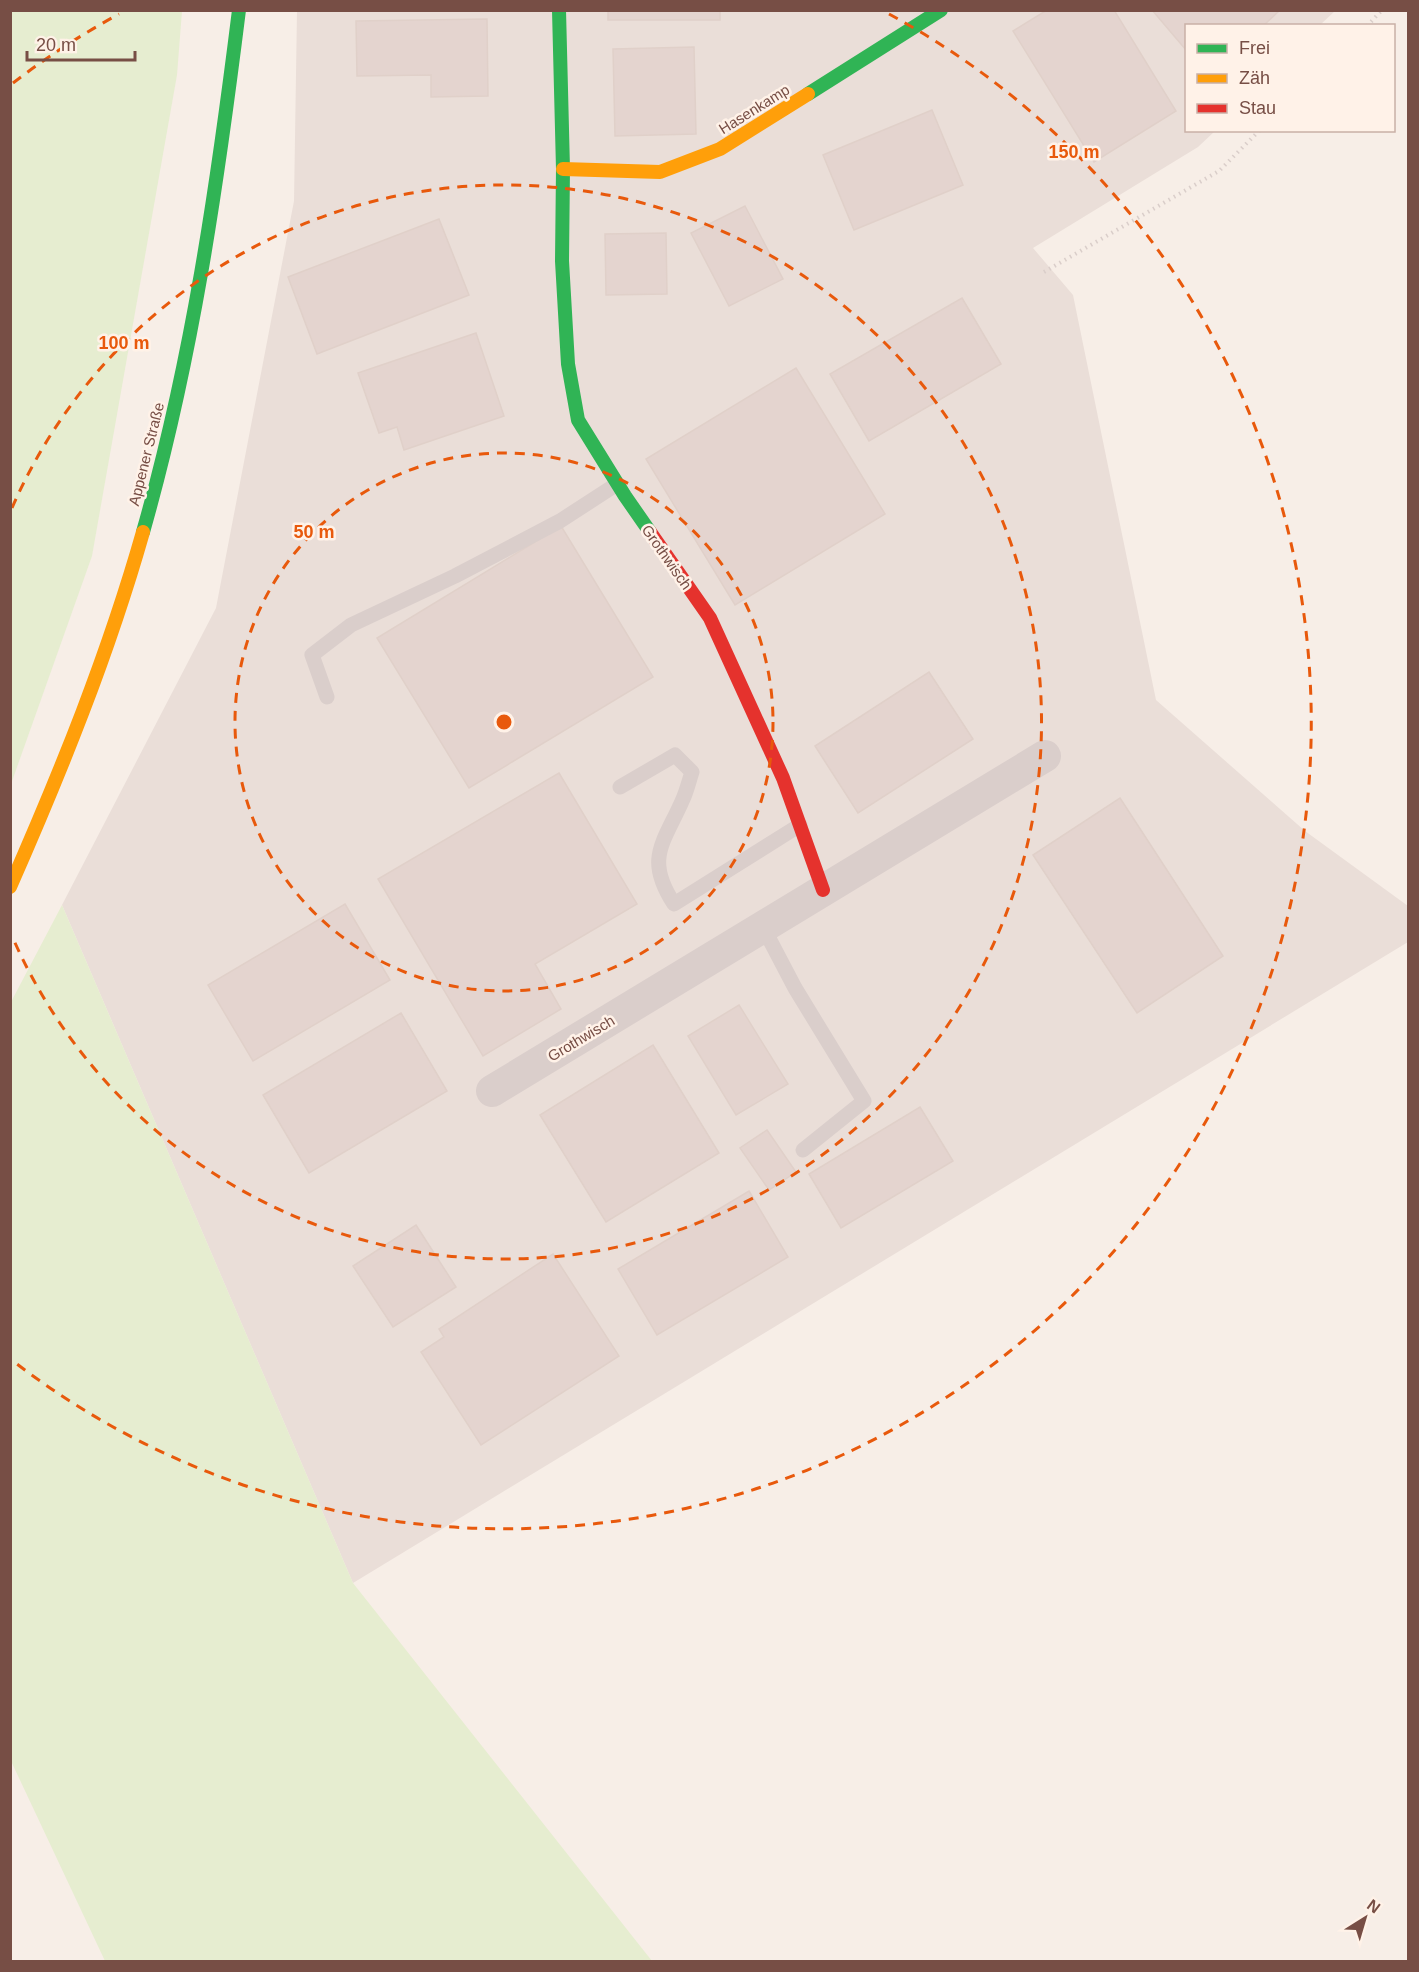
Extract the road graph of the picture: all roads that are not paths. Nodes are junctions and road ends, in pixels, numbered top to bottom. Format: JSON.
{"nodes":[{"id":1,"x":239,"y":10,"type":"edge"},
{"id":2,"x":559,"y":10,"type":"edge"},
{"id":3,"x":941,"y":10,"type":"edge"},
{"id":4,"x":563,"y":169,"type":"junction"},
{"id":5,"x":617,"y":484,"type":"junction"},
{"id":6,"x":327,"y":697,"type":"dead end"},
{"id":7,"x":1045,"y":756,"type":"dead end"},
{"id":8,"x":620,"y":786,"type":"dead end"},
{"id":9,"x":800,"y":825,"type":"junction"},
{"id":10,"x":10,"y":887,"type":"edge"},
{"id":11,"x":823,"y":890,"type":"junction"},
{"id":12,"x":763,"y":927,"type":"junction"},
{"id":13,"x":492,"y":1091,"type":"dead end"},
{"id":14,"x":803,"y":1150,"type":"dead end"}],
"edges":[{"from":1,"to":10,"type":"street","name":"Appener Straße"},
{"from":2,"to":4,"type":"street"},
{"from":3,"to":4,"type":"street","name":"Hasenkamp"},
{"from":4,"to":5,"type":"street","name":"Grothwisch"},
{"from":5,"to":6,"type":"lane"},
{"from":5,"to":9,"type":"street","name":"Grothwisch"},
{"from":7,"to":11,"type":"street","name":"Grothwisch"},
{"from":8,"to":9,"type":"lane"},
{"from":9,"to":11,"type":"street","name":"Grothwisch"},
{"from":11,"to":12,"type":"street","name":"Grothwisch"},
{"from":12,"to":13,"type":"street","name":"Grothwisch"},
{"from":12,"to":14,"type":"lane"}]}
